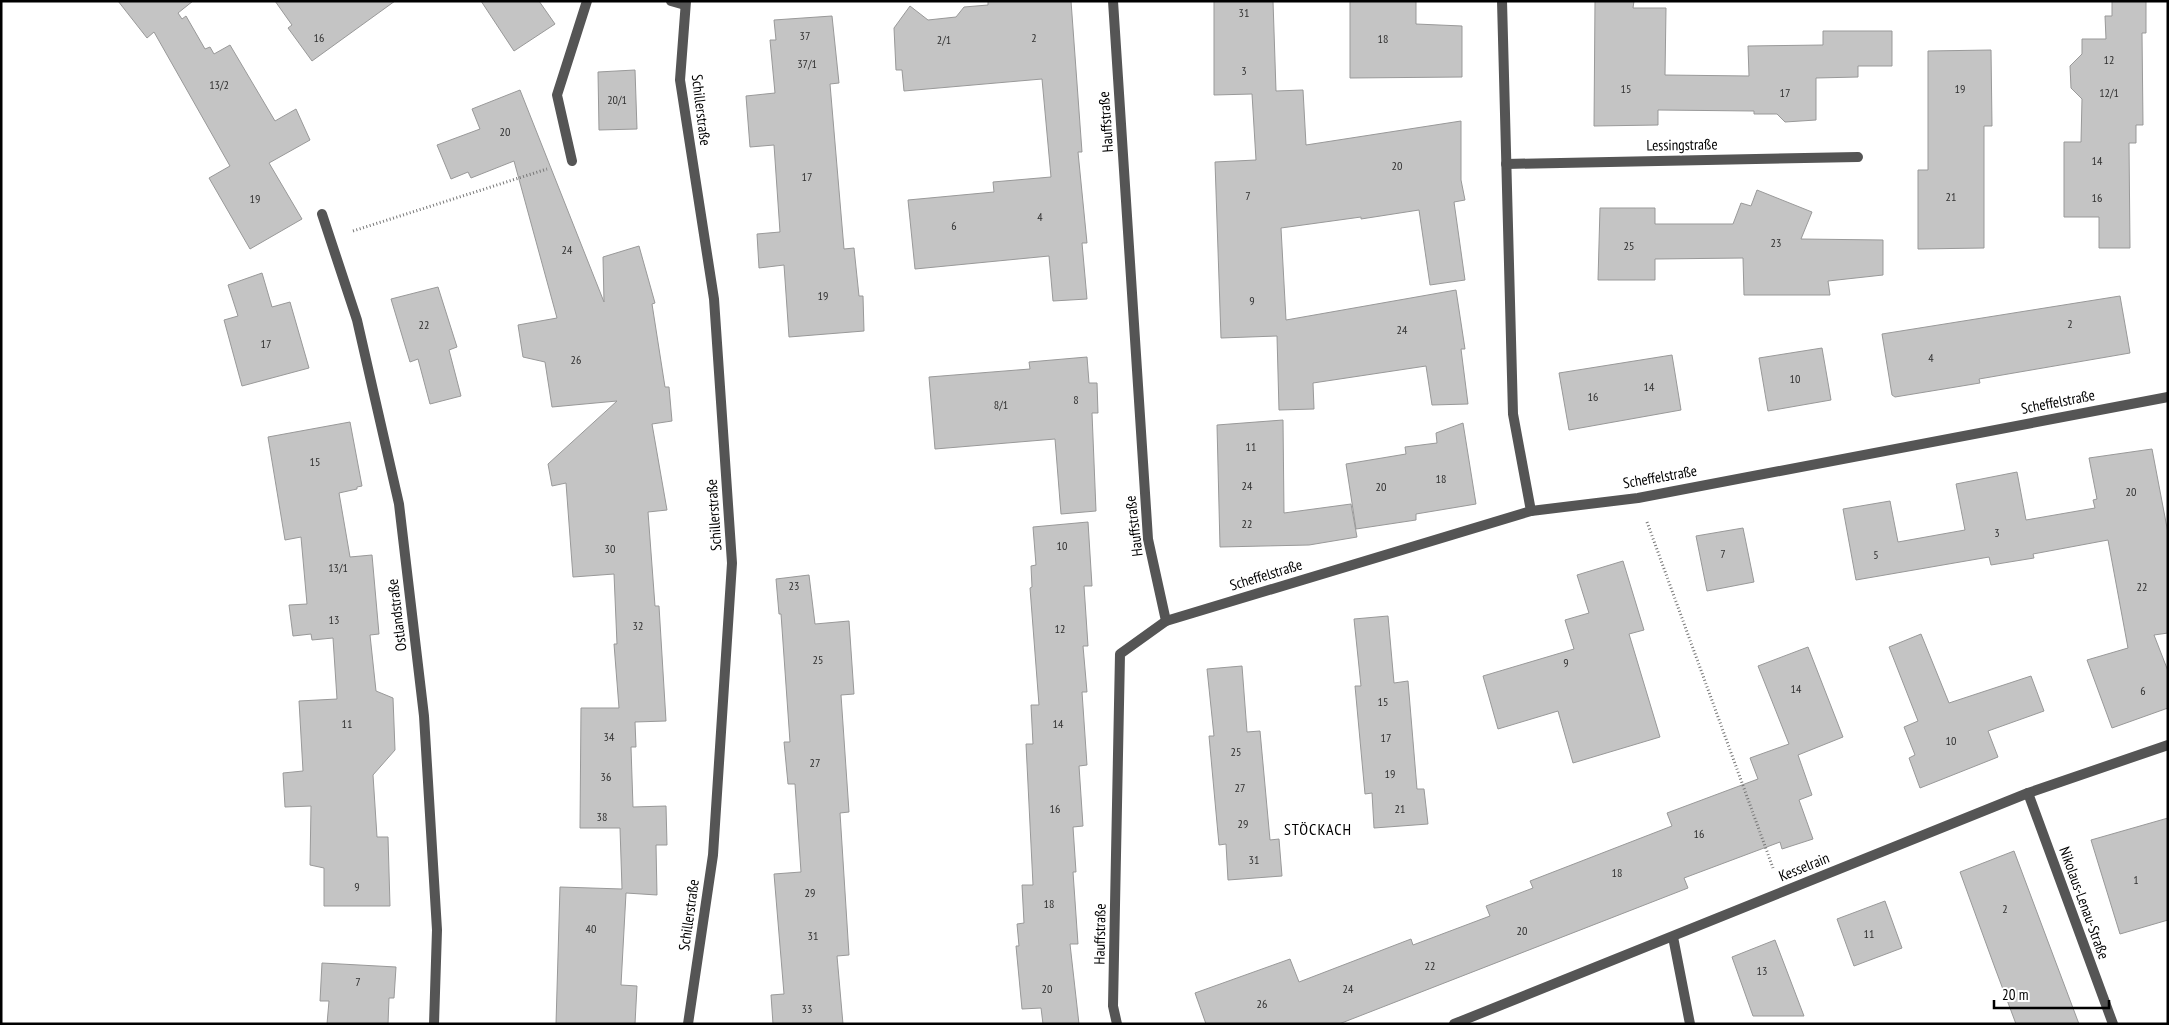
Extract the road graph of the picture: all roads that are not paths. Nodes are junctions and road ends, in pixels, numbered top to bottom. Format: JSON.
{"nodes":[{"id":1,"x":587,"y":1,"type":"edge"},
{"id":2,"x":671,"y":1,"type":"edge"},
{"id":3,"x":1113,"y":1,"type":"edge"},
{"id":4,"x":1502,"y":1,"type":"edge"},
{"id":5,"x":685,"y":3,"type":"edge"},
{"id":6,"x":1858,"y":157,"type":"dead end"},
{"id":7,"x":572,"y":161,"type":"road end"},
{"id":8,"x":1506,"y":164,"type":"junction"},
{"id":9,"x":322,"y":214,"type":"dead end"},
{"id":10,"x":2168,"y":397,"type":"edge"},
{"id":11,"x":1532,"y":511,"type":"junction"},
{"id":12,"x":1166,"y":621,"type":"junction"},
{"id":13,"x":2168,"y":745,"type":"edge"},
{"id":14,"x":2028,"y":793,"type":"junction"},
{"id":15,"x":1673,"y":937,"type":"junction"},
{"id":16,"x":434,"y":1024,"type":"edge"},
{"id":17,"x":688,"y":1024,"type":"edge"},
{"id":18,"x":1117,"y":1024,"type":"edge"},
{"id":19,"x":1454,"y":1024,"type":"edge"},
{"id":20,"x":1690,"y":1024,"type":"edge"},
{"id":21,"x":2113,"y":1024,"type":"edge"}],
"edges":[{"from":1,"to":7,"type":"street"},
{"from":2,"to":5,"type":"street","name":"Schillerstraße"},
{"from":3,"to":12,"type":"street","name":"Hauffstraße"},
{"from":4,"to":8,"type":"street"},
{"from":5,"to":17,"type":"street","name":"Schillerstraße"},
{"from":6,"to":8,"type":"street","name":"Lessingstraße"},
{"from":8,"to":11,"type":"street"},
{"from":9,"to":16,"type":"street","name":"Ostlandstraße"},
{"from":10,"to":11,"type":"street","name":"Scheffelstraße"},
{"from":11,"to":12,"type":"street","name":"Scheffelstraße"},
{"from":12,"to":18,"type":"street","name":"Hauffstraße"},
{"from":13,"to":14,"type":"street","name":"Kesselrain"},
{"from":14,"to":15,"type":"street","name":"Kesselrain"},
{"from":14,"to":21,"type":"street","name":"Nikolaus-Lenau-Straße"},
{"from":15,"to":19,"type":"street","name":"Kesselrain"},
{"from":15,"to":20,"type":"street"}]}
